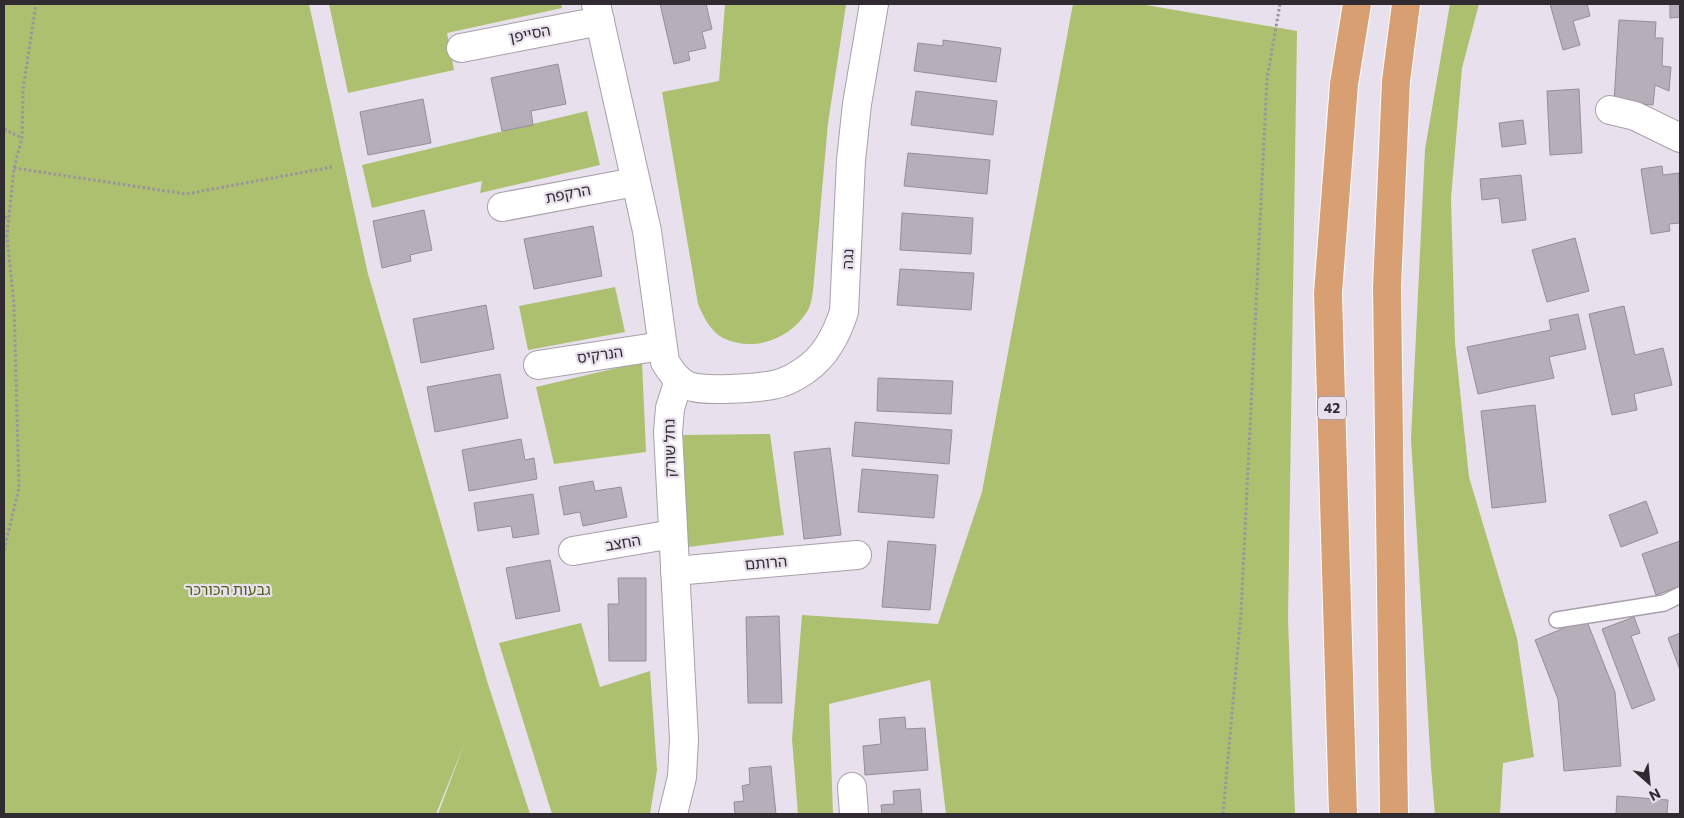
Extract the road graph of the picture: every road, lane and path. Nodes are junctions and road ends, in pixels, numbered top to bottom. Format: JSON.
{"nodes":[{"id":1,"x":36,"y":4,"type":"edge"},
{"id":2,"x":874,"y":4,"type":"edge"},
{"id":3,"x":1280,"y":4,"type":"edge"},
{"id":4,"x":1356,"y":4,"type":"edge"},
{"id":5,"x":1406,"y":4,"type":"edge"},
{"id":6,"x":598,"y":12,"type":"edge"},
{"id":7,"x":461,"y":48,"type":"dead end"},
{"id":8,"x":1610,"y":110,"type":"dead end"},
{"id":9,"x":4,"y":129,"type":"edge"},
{"id":10,"x":22,"y":138,"type":"junction"},
{"id":11,"x":1680,"y":138,"type":"edge"},
{"id":12,"x":332,"y":167,"type":"dead end"},
{"id":13,"x":14,"y":168,"type":"junction"},
{"id":14,"x":635,"y":182,"type":"junction"},
{"id":15,"x":502,"y":207,"type":"dead end"},
{"id":16,"x":4,"y":217,"type":"edge"},
{"id":17,"x":9,"y":218,"type":"junction"},
{"id":18,"x":662,"y":346,"type":"junction"},
{"id":19,"x":538,"y":364,"type":"dead end"},
{"id":20,"x":679,"y":380,"type":"junction"},
{"id":21,"x":673,"y":534,"type":"junction"},
{"id":22,"x":4,"y":550,"type":"edge"},
{"id":23,"x":573,"y":551,"type":"dead end"},
{"id":24,"x":857,"y":555,"type":"dead end"},
{"id":25,"x":675,"y":571,"type":"junction"},
{"id":26,"x":1680,"y":595,"type":"edge"},
{"id":27,"x":1557,"y":620,"type":"dead end"},
{"id":28,"x":852,"y":787,"type":"dead end"},
{"id":29,"x":673,"y":814,"type":"edge"},
{"id":30,"x":854,"y":814,"type":"edge"},
{"id":31,"x":1224,"y":814,"type":"edge"},
{"id":32,"x":1343,"y":814,"type":"edge"},
{"id":33,"x":1394,"y":814,"type":"edge"}],
"edges":[{"from":1,"to":10,"type":"path"},
{"from":2,"to":20,"type":"street","name":"נגה"},
{"from":3,"to":31,"type":"path"},
{"from":4,"to":32,"type":"highway","number":"42"},
{"from":5,"to":33,"type":"highway"},
{"from":6,"to":7,"type":"street","name":"הסייפן"},
{"from":6,"to":14,"type":"street"},
{"from":8,"to":11,"type":"street"},
{"from":9,"to":10,"type":"path"},
{"from":10,"to":13,"type":"path"},
{"from":12,"to":13,"type":"path"},
{"from":13,"to":17,"type":"path"},
{"from":14,"to":15,"type":"street","name":"הרקפת"},
{"from":14,"to":18,"type":"street"},
{"from":16,"to":17,"type":"path"},
{"from":17,"to":22,"type":"path"},
{"from":18,"to":19,"type":"street","name":"הנרקיס"},
{"from":18,"to":20,"type":"street"},
{"from":20,"to":21,"type":"street","name":"נחל שורק"},
{"from":21,"to":23,"type":"street","name":"החצב"},
{"from":21,"to":25,"type":"street","name":"נחל שורק"},
{"from":24,"to":25,"type":"street","name":"הרותם"},
{"from":25,"to":29,"type":"street","name":"נחל שורק"},
{"from":26,"to":27,"type":"lane"},
{"from":28,"to":30,"type":"street"}]}
